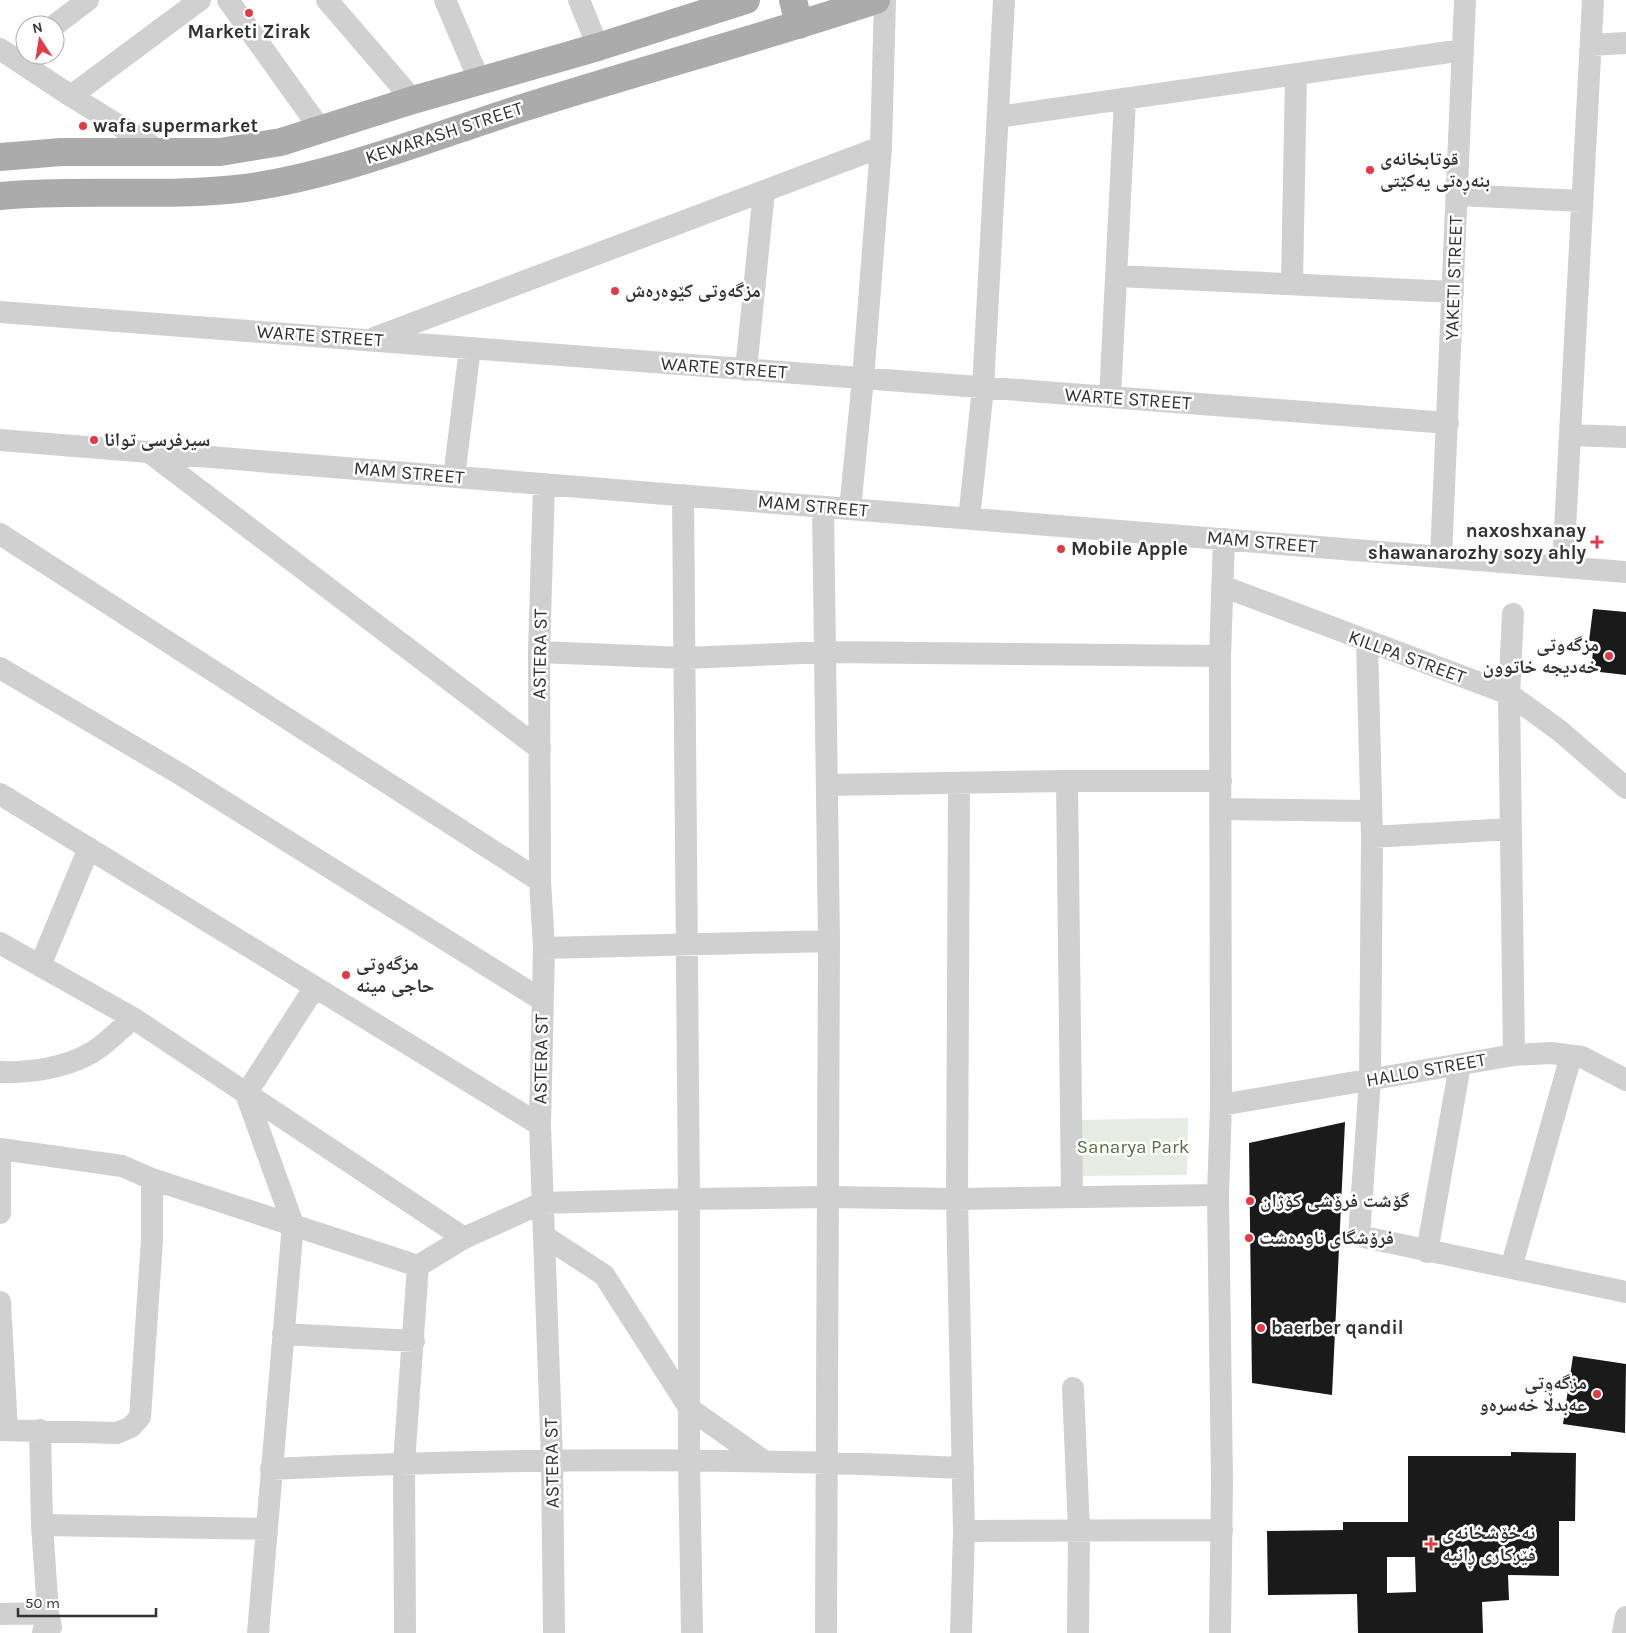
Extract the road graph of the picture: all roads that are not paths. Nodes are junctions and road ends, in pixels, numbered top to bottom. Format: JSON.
{"nodes":[{"id":1,"x":88,"y":0,"type":"edge"},
{"id":2,"x":200,"y":0,"type":"edge"},
{"id":3,"x":228,"y":0,"type":"edge"},
{"id":4,"x":327,"y":0,"type":"edge"},
{"id":5,"x":446,"y":0,"type":"edge"},
{"id":6,"x":578,"y":0,"type":"edge"},
{"id":7,"x":746,"y":0,"type":"edge"},
{"id":8,"x":876,"y":0,"type":"edge"},
{"id":9,"x":885,"y":0,"type":"edge"},
{"id":10,"x":1004,"y":0,"type":"edge"},
{"id":11,"x":1465,"y":0,"type":"edge"},
{"id":12,"x":1593,"y":0,"type":"edge"},
{"id":13,"x":712,"y":4,"type":"edge"},
{"id":14,"x":796,"y":13,"type":"edge"},
{"id":15,"x":65,"y":17,"type":"edge"},
{"id":16,"x":1626,"y":43,"type":"edge"},
{"id":17,"x":1591,"y":45,"type":"junction"},
{"id":18,"x":598,"y":47,"type":"junction"},
{"id":19,"x":1463,"y":50,"type":"junction"},
{"id":20,"x":13,"y":52,"type":"edge"},
{"id":21,"x":1296,"y":74,"type":"junction"},
{"id":22,"x":480,"y":82,"type":"junction"},
{"id":23,"x":71,"y":96,"type":"junction"},
{"id":24,"x":1125,"y":99,"type":"junction"},
{"id":25,"x":412,"y":100,"type":"junction"},
{"id":26,"x":998,"y":117,"type":"junction"},
{"id":27,"x":321,"y":130,"type":"junction"},
{"id":28,"x":881,"y":146,"type":"junction"},
{"id":29,"x":165,"y":154,"type":"junction"},
{"id":30,"x":0,"y":157,"type":"edge"},
{"id":31,"x":764,"y":191,"type":"junction"},
{"id":32,"x":1457,"y":195,"type":"junction"},
{"id":33,"x":0,"y":196,"type":"edge"},
{"id":34,"x":1582,"y":201,"type":"junction"},
{"id":35,"x":1118,"y":276,"type":"junction"},
{"id":36,"x":1292,"y":284,"type":"junction"},
{"id":37,"x":1453,"y":292,"type":"junction"},
{"id":38,"x":0,"y":312,"type":"edge"},
{"id":39,"x":368,"y":340,"type":"junction"},
{"id":40,"x":470,"y":348,"type":"junction"},
{"id":41,"x":746,"y":370,"type":"junction"},
{"id":42,"x":863,"y":379,"type":"junction"},
{"id":43,"x":983,"y":388,"type":"junction"},
{"id":44,"x":1110,"y":397,"type":"junction"},
{"id":45,"x":1448,"y":423,"type":"junction"},
{"id":46,"x":1570,"y":435,"type":"junction"},
{"id":47,"x":1626,"y":437,"type":"edge"},
{"id":48,"x":0,"y":440,"type":"edge"},
{"id":49,"x":148,"y":452,"type":"junction"},
{"id":50,"x":454,"y":477,"type":"junction"},
{"id":51,"x":544,"y":484,"type":"junction"},
{"id":52,"x":683,"y":495,"type":"junction"},
{"id":53,"x":823,"y":507,"type":"junction"},
{"id":54,"x":850,"y":509,"type":"junction"},
{"id":55,"x":969,"y":518,"type":"junction"},
{"id":56,"x":0,"y":534,"type":"edge"},
{"id":57,"x":1224,"y":539,"type":"junction"},
{"id":58,"x":1441,"y":557,"type":"junction"},
{"id":59,"x":1563,"y":567,"type":"junction"},
{"id":60,"x":1626,"y":572,"type":"edge"},
{"id":61,"x":1222,"y":586,"type":"junction"},
{"id":62,"x":1514,"y":614,"type":"dead end"},
{"id":63,"x":1367,"y":642,"type":"junction"},
{"id":64,"x":539,"y":652,"type":"junction"},
{"id":65,"x":826,"y":652,"type":"junction"},
{"id":66,"x":1220,"y":656,"type":"junction"},
{"id":67,"x":685,"y":658,"type":"junction"},
{"id":68,"x":0,"y":668,"type":"edge"},
{"id":69,"x":1509,"y":694,"type":"junction"},
{"id":70,"x":540,"y":750,"type":"junction"},
{"id":71,"x":1067,"y":781,"type":"junction"},
{"id":72,"x":1221,"y":782,"type":"junction"},
{"id":73,"x":828,"y":784,"type":"junction"},
{"id":74,"x":959,"y":784,"type":"junction"},
{"id":75,"x":1626,"y":788,"type":"edge"},
{"id":76,"x":0,"y":794,"type":"edge"},
{"id":77,"x":1221,"y":809,"type":"junction"},
{"id":78,"x":1371,"y":811,"type":"junction"},
{"id":79,"x":1510,"y":829,"type":"junction"},
{"id":80,"x":1372,"y":837,"type":"junction"},
{"id":81,"x":89,"y":848,"type":"junction"},
{"id":82,"x":540,"y":881,"type":"junction"},
{"id":83,"x":828,"y":941,"type":"junction"},
{"id":84,"x":0,"y":944,"type":"edge"},
{"id":85,"x":687,"y":945,"type":"junction"},
{"id":86,"x":544,"y":948,"type":"junction"},
{"id":87,"x":40,"y":966,"type":"junction"},
{"id":88,"x":315,"y":987,"type":"junction"},
{"id":89,"x":542,"y":1000,"type":"junction"},
{"id":90,"x":133,"y":1018,"type":"junction"},
{"id":91,"x":1514,"y":1055,"type":"junction"},
{"id":92,"x":1571,"y":1056,"type":"junction"},
{"id":93,"x":1460,"y":1064,"type":"junction"},
{"id":94,"x":0,"y":1072,"type":"edge"},
{"id":95,"x":1370,"y":1080,"type":"junction"},
{"id":96,"x":1626,"y":1080,"type":"edge"},
{"id":97,"x":246,"y":1094,"type":"junction"},
{"id":98,"x":1221,"y":1105,"type":"junction"},
{"id":99,"x":540,"y":1126,"type":"junction"},
{"id":100,"x":0,"y":1149,"type":"edge"},
{"id":101,"x":152,"y":1179,"type":"junction"},
{"id":102,"x":1218,"y":1195,"type":"junction"},
{"id":103,"x":828,"y":1197,"type":"junction"},
{"id":104,"x":1072,"y":1197,"type":"junction"},
{"id":105,"x":689,"y":1199,"type":"junction"},
{"id":106,"x":957,"y":1199,"type":"junction"},
{"id":107,"x":542,"y":1203,"type":"junction"},
{"id":108,"x":0,"y":1213,"type":"edge"},
{"id":109,"x":293,"y":1224,"type":"junction"},
{"id":110,"x":544,"y":1236,"type":"junction"},
{"id":111,"x":464,"y":1238,"type":"junction"},
{"id":112,"x":1427,"y":1252,"type":"junction"},
{"id":113,"x":418,"y":1266,"type":"junction"},
{"id":114,"x":1511,"y":1268,"type":"junction"},
{"id":115,"x":1626,"y":1292,"type":"edge"},
{"id":116,"x":0,"y":1302,"type":"edge"},
{"id":117,"x":283,"y":1334,"type":"junction"},
{"id":118,"x":414,"y":1341,"type":"junction"},
{"id":119,"x":1073,"y":1388,"type":"dead end"},
{"id":120,"x":690,"y":1409,"type":"junction"},
{"id":121,"x":4,"y":1430,"type":"edge"},
{"id":122,"x":40,"y":1430,"type":"junction"},
{"id":123,"x":552,"y":1460,"type":"junction"},
{"id":124,"x":689,"y":1461,"type":"junction"},
{"id":125,"x":764,"y":1461,"type":"junction"},
{"id":126,"x":827,"y":1461,"type":"junction"},
{"id":127,"x":404,"y":1463,"type":"junction"},
{"id":128,"x":963,"y":1468,"type":"junction"},
{"id":129,"x":271,"y":1469,"type":"junction"},
{"id":130,"x":42,"y":1525,"type":"junction"},
{"id":131,"x":267,"y":1529,"type":"junction"},
{"id":132,"x":1079,"y":1530,"type":"junction"},
{"id":133,"x":1222,"y":1530,"type":"junction"},
{"id":134,"x":964,"y":1531,"type":"junction"},
{"id":135,"x":0,"y":1614,"type":"edge"},
{"id":136,"x":1626,"y":1617,"type":"edge"},
{"id":137,"x":48,"y":1626,"type":"edge"},
{"id":138,"x":258,"y":1633,"type":"edge"},
{"id":139,"x":405,"y":1633,"type":"edge"},
{"id":140,"x":554,"y":1633,"type":"edge"},
{"id":141,"x":692,"y":1633,"type":"edge"},
{"id":142,"x":826,"y":1633,"type":"edge"},
{"id":143,"x":961,"y":1633,"type":"edge"},
{"id":144,"x":1078,"y":1633,"type":"edge"},
{"id":145,"x":1220,"y":1633,"type":"edge"},
{"id":146,"x":1623,"y":1633,"type":"edge"}],
"edges":[{"from":1,"to":15,"type":"street"},
{"from":2,"to":23,"type":"street"},
{"from":3,"to":27,"type":"street"},
{"from":4,"to":25,"type":"street"},
{"from":5,"to":22,"type":"street"},
{"from":6,"to":18,"type":"street"},
{"from":7,"to":13,"type":"main road","name":"KEWARASH STREET"},
{"from":8,"to":14,"type":"main road","name":"KEWARASH STREET"},
{"from":9,"to":28,"type":"street"},
{"from":10,"to":26,"type":"street"},
{"from":11,"to":19,"type":"street","name":"YAKETI STREET"},
{"from":12,"to":17,"type":"street"},
{"from":13,"to":18,"type":"main road","name":"KEWARASH STREET"},
{"from":14,"to":33,"type":"main road","name":"KEWARASH STREET"},
{"from":16,"to":17,"type":"street"},
{"from":17,"to":34,"type":"street"},
{"from":18,"to":22,"type":"main road","name":"KEWARASH STREET"},
{"from":19,"to":21,"type":"street"},
{"from":19,"to":32,"type":"street","name":"YAKETI STREET"},
{"from":20,"to":23,"type":"street"},
{"from":21,"to":24,"type":"street"},
{"from":21,"to":36,"type":"street"},
{"from":22,"to":25,"type":"main road","name":"KEWARASH STREET"},
{"from":23,"to":29,"type":"street"},
{"from":24,"to":26,"type":"street"},
{"from":24,"to":35,"type":"street"},
{"from":25,"to":27,"type":"main road","name":"KEWARASH STREET"},
{"from":26,"to":43,"type":"street"},
{"from":27,"to":29,"type":"main road","name":"KEWARASH STREET"},
{"from":28,"to":31,"type":"street"},
{"from":28,"to":42,"type":"street"},
{"from":29,"to":30,"type":"main road","name":"KEWARASH STREET"},
{"from":31,"to":39,"type":"street"},
{"from":31,"to":41,"type":"street"},
{"from":32,"to":34,"type":"street"},
{"from":32,"to":37,"type":"street","name":"YAKETI STREET"},
{"from":34,"to":46,"type":"street"},
{"from":35,"to":36,"type":"street"},
{"from":35,"to":44,"type":"street"},
{"from":36,"to":37,"type":"street"},
{"from":37,"to":45,"type":"street","name":"YAKETI STREET"},
{"from":38,"to":39,"type":"street","name":"WARTE STREET"},
{"from":39,"to":40,"type":"street","name":"WARTE STREET"},
{"from":40,"to":41,"type":"street","name":"WARTE STREET"},
{"from":40,"to":50,"type":"street"},
{"from":41,"to":42,"type":"street","name":"WARTE STREET"},
{"from":42,"to":43,"type":"street","name":"WARTE STREET"},
{"from":42,"to":54,"type":"street"},
{"from":43,"to":44,"type":"street","name":"WARTE STREET"},
{"from":43,"to":55,"type":"street"},
{"from":44,"to":45,"type":"street","name":"WARTE STREET"},
{"from":45,"to":58,"type":"street","name":"YAKETI STREET"},
{"from":46,"to":47,"type":"street"},
{"from":46,"to":59,"type":"street"},
{"from":48,"to":49,"type":"street","name":"MAM STREET"},
{"from":49,"to":50,"type":"street","name":"MAM STREET"},
{"from":49,"to":70,"type":"street"},
{"from":50,"to":51,"type":"street","name":"MAM STREET"},
{"from":51,"to":52,"type":"street","name":"MAM STREET"},
{"from":51,"to":64,"type":"street","name":"ASTERA ST"},
{"from":52,"to":53,"type":"street","name":"MAM STREET"},
{"from":52,"to":67,"type":"street"},
{"from":53,"to":54,"type":"street","name":"MAM STREET"},
{"from":53,"to":65,"type":"street"},
{"from":54,"to":55,"type":"street","name":"MAM STREET"},
{"from":55,"to":57,"type":"street","name":"MAM STREET"},
{"from":56,"to":82,"type":"street"},
{"from":57,"to":58,"type":"street","name":"MAM STREET"},
{"from":57,"to":61,"type":"street"},
{"from":58,"to":59,"type":"street","name":"MAM STREET"},
{"from":59,"to":60,"type":"street","name":"MAM STREET"},
{"from":61,"to":63,"type":"street","name":"KILLPA STREET"},
{"from":61,"to":66,"type":"street"},
{"from":62,"to":69,"type":"street"},
{"from":63,"to":69,"type":"street","name":"KILLPA STREET"},
{"from":63,"to":78,"type":"street"},
{"from":64,"to":67,"type":"street"},
{"from":64,"to":70,"type":"street","name":"ASTERA ST"},
{"from":65,"to":66,"type":"street"},
{"from":65,"to":67,"type":"street"},
{"from":65,"to":73,"type":"street"},
{"from":66,"to":72,"type":"street"},
{"from":67,"to":85,"type":"street"},
{"from":68,"to":89,"type":"street"},
{"from":69,"to":75,"type":"street","name":"KILLPA STREET"},
{"from":69,"to":79,"type":"street"},
{"from":70,"to":82,"type":"street","name":"ASTERA ST"},
{"from":71,"to":72,"type":"street"},
{"from":71,"to":74,"type":"street"},
{"from":71,"to":104,"type":"street"},
{"from":72,"to":77,"type":"street"},
{"from":73,"to":74,"type":"street"},
{"from":73,"to":83,"type":"street"},
{"from":74,"to":106,"type":"street"},
{"from":76,"to":81,"type":"street"},
{"from":77,"to":78,"type":"street"},
{"from":77,"to":98,"type":"street"},
{"from":78,"to":80,"type":"street"},
{"from":79,"to":80,"type":"street"},
{"from":79,"to":91,"type":"street"},
{"from":80,"to":95,"type":"street"},
{"from":81,"to":87,"type":"street"},
{"from":81,"to":88,"type":"street"},
{"from":82,"to":86,"type":"street","name":"ASTERA ST"},
{"from":83,"to":85,"type":"street"},
{"from":83,"to":103,"type":"street"},
{"from":84,"to":87,"type":"street"},
{"from":85,"to":86,"type":"street"},
{"from":85,"to":105,"type":"street"},
{"from":86,"to":89,"type":"street","name":"ASTERA ST"},
{"from":87,"to":90,"type":"street"},
{"from":88,"to":97,"type":"street"},
{"from":88,"to":99,"type":"street"},
{"from":89,"to":99,"type":"street","name":"ASTERA ST"},
{"from":90,"to":94,"type":"street"},
{"from":90,"to":97,"type":"street"},
{"from":91,"to":92,"type":"street","name":"HALLO STREET"},
{"from":91,"to":93,"type":"street","name":"HALLO STREET"},
{"from":92,"to":96,"type":"street","name":"HALLO STREET"},
{"from":92,"to":114,"type":"street"},
{"from":93,"to":95,"type":"street","name":"HALLO STREET"},
{"from":93,"to":112,"type":"street"},
{"from":95,"to":98,"type":"street","name":"HALLO STREET"},
{"from":95,"to":112,"type":"street"},
{"from":97,"to":109,"type":"street"},
{"from":97,"to":111,"type":"street"},
{"from":98,"to":102,"type":"street"},
{"from":99,"to":107,"type":"street","name":"ASTERA ST"},
{"from":100,"to":101,"type":"street"},
{"from":100,"to":108,"type":"street"},
{"from":101,"to":109,"type":"street"},
{"from":101,"to":122,"type":"street"},
{"from":102,"to":104,"type":"street"},
{"from":102,"to":133,"type":"street"},
{"from":103,"to":105,"type":"street"},
{"from":103,"to":106,"type":"street"},
{"from":103,"to":126,"type":"street"},
{"from":104,"to":106,"type":"street"},
{"from":105,"to":107,"type":"street"},
{"from":105,"to":120,"type":"street"},
{"from":106,"to":128,"type":"street"},
{"from":107,"to":110,"type":"street","name":"ASTERA ST"},
{"from":107,"to":111,"type":"street"},
{"from":109,"to":113,"type":"street"},
{"from":109,"to":117,"type":"street"},
{"from":110,"to":120,"type":"street"},
{"from":110,"to":123,"type":"street","name":"ASTERA ST"},
{"from":111,"to":113,"type":"street"},
{"from":112,"to":114,"type":"street"},
{"from":113,"to":118,"type":"street"},
{"from":114,"to":115,"type":"street"},
{"from":116,"to":121,"type":"street"},
{"from":117,"to":118,"type":"street"},
{"from":117,"to":129,"type":"street"},
{"from":118,"to":127,"type":"street"},
{"from":119,"to":132,"type":"street"},
{"from":120,"to":124,"type":"street"},
{"from":120,"to":125,"type":"street"},
{"from":121,"to":122,"type":"street"},
{"from":122,"to":130,"type":"street"},
{"from":123,"to":124,"type":"street"},
{"from":123,"to":127,"type":"street"},
{"from":123,"to":140,"type":"street","name":"ASTERA ST"},
{"from":124,"to":125,"type":"street"},
{"from":124,"to":141,"type":"street"},
{"from":125,"to":126,"type":"street"},
{"from":126,"to":128,"type":"street"},
{"from":126,"to":142,"type":"street"},
{"from":127,"to":129,"type":"street"},
{"from":127,"to":139,"type":"street"},
{"from":128,"to":134,"type":"street"},
{"from":129,"to":131,"type":"street"},
{"from":130,"to":131,"type":"street"},
{"from":130,"to":137,"type":"street"},
{"from":131,"to":138,"type":"street"},
{"from":132,"to":133,"type":"street"},
{"from":132,"to":134,"type":"street"},
{"from":132,"to":144,"type":"street"},
{"from":133,"to":145,"type":"street"},
{"from":134,"to":143,"type":"street"},
{"from":135,"to":137,"type":"street"},
{"from":136,"to":146,"type":"street"}]}
